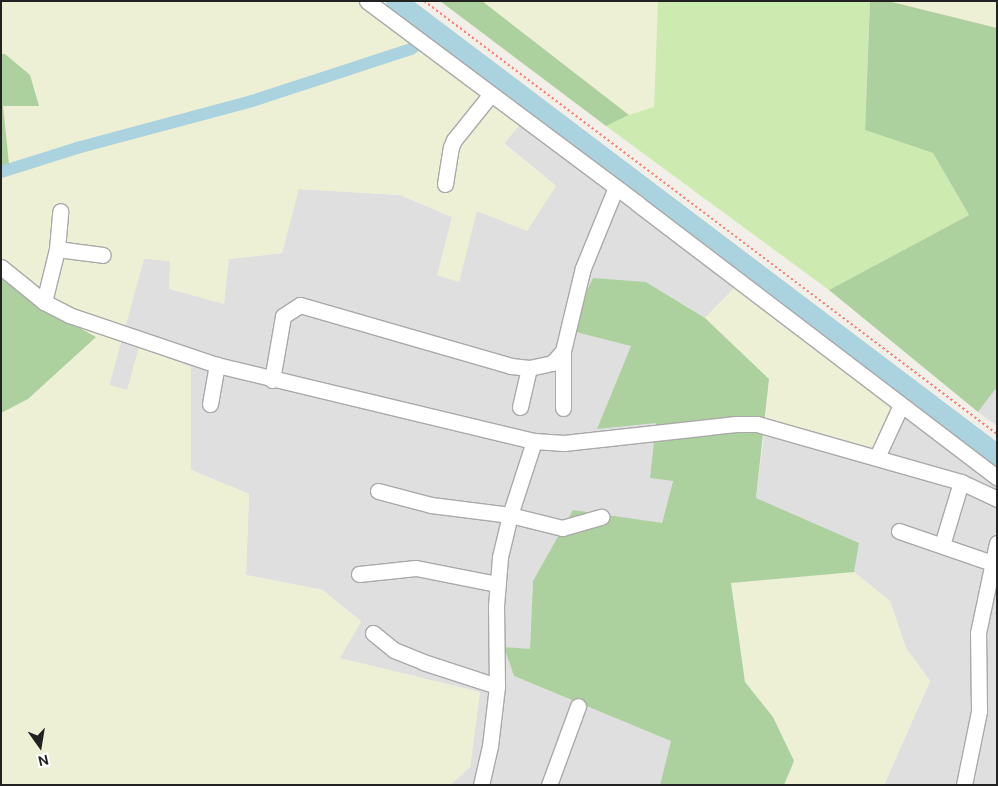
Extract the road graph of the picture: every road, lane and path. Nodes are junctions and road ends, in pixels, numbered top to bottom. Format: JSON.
{"nodes":[{"id":1,"x":368,"y":1,"type":"edge"},
{"id":2,"x":424,"y":1,"type":"edge"},
{"id":3,"x":491,"y":94,"type":"junction"},
{"id":4,"x":445,"y":184,"type":"dead end"},
{"id":5,"x":616,"y":187,"type":"junction"},
{"id":6,"x":60,"y":211,"type":"dead end"},
{"id":7,"x":58,"y":249,"type":"junction"},
{"id":8,"x":104,"y":255,"type":"dead end"},
{"id":9,"x":1,"y":267,"type":"edge"},
{"id":10,"x":44,"y":302,"type":"junction"},
{"id":11,"x":563,"y":351,"type":"junction"},
{"id":12,"x":217,"y":365,"type":"junction"},
{"id":13,"x":529,"y":368,"type":"junction"},
{"id":14,"x":272,"y":380,"type":"junction"},
{"id":15,"x":210,"y":404,"type":"dead end"},
{"id":16,"x":901,"y":405,"type":"junction"},
{"id":17,"x":520,"y":406,"type":"dead end"},
{"id":18,"x":563,"y":408,"type":"dead end"},
{"id":19,"x":997,"y":434,"type":"edge"},
{"id":20,"x":534,"y":441,"type":"junction"},
{"id":21,"x":877,"y":457,"type":"junction"},
{"id":22,"x":997,"y":477,"type":"edge"},
{"id":23,"x":961,"y":482,"type":"junction"},
{"id":24,"x":378,"y":491,"type":"dead end"},
{"id":25,"x":997,"y":499,"type":"edge"},
{"id":26,"x":510,"y":515,"type":"junction"},
{"id":27,"x":601,"y":517,"type":"dead end"},
{"id":28,"x":899,"y":531,"type":"dead end"},
{"id":29,"x":997,"y":543,"type":"edge"},
{"id":30,"x":942,"y":545,"type":"junction"},
{"id":31,"x":992,"y":564,"type":"junction"},
{"id":32,"x":359,"y":574,"type":"dead end"},
{"id":33,"x":497,"y":584,"type":"junction"},
{"id":34,"x":373,"y":633,"type":"dead end"},
{"id":35,"x":497,"y":686,"type":"junction"},
{"id":36,"x":578,"y":706,"type":"dead end"},
{"id":37,"x":486,"y":783,"type":"edge"},
{"id":38,"x":549,"y":785,"type":"edge"},
{"id":39,"x":964,"y":785,"type":"edge"}],
"edges":[{"from":1,"to":3,"type":"street"},
{"from":2,"to":19,"type":"path"},
{"from":3,"to":4,"type":"street"},
{"from":3,"to":5,"type":"street"},
{"from":5,"to":11,"type":"street"},
{"from":5,"to":16,"type":"street"},
{"from":6,"to":7,"type":"street"},
{"from":7,"to":8,"type":"street"},
{"from":7,"to":10,"type":"street"},
{"from":9,"to":10,"type":"street"},
{"from":10,"to":12,"type":"street"},
{"from":11,"to":13,"type":"street"},
{"from":11,"to":18,"type":"street"},
{"from":12,"to":14,"type":"street"},
{"from":12,"to":15,"type":"street"},
{"from":13,"to":14,"type":"street"},
{"from":13,"to":17,"type":"street"},
{"from":14,"to":20,"type":"street"},
{"from":16,"to":21,"type":"street"},
{"from":16,"to":22,"type":"street"},
{"from":20,"to":21,"type":"street"},
{"from":20,"to":26,"type":"street"},
{"from":21,"to":23,"type":"street"},
{"from":23,"to":25,"type":"street"},
{"from":23,"to":30,"type":"street"},
{"from":24,"to":26,"type":"street"},
{"from":26,"to":27,"type":"street"},
{"from":26,"to":33,"type":"street"},
{"from":28,"to":30,"type":"street"},
{"from":29,"to":31,"type":"street"},
{"from":30,"to":31,"type":"street"},
{"from":31,"to":39,"type":"street"},
{"from":32,"to":33,"type":"street"},
{"from":33,"to":35,"type":"street"},
{"from":34,"to":35,"type":"street"},
{"from":35,"to":37,"type":"street"},
{"from":36,"to":38,"type":"street"}]}
